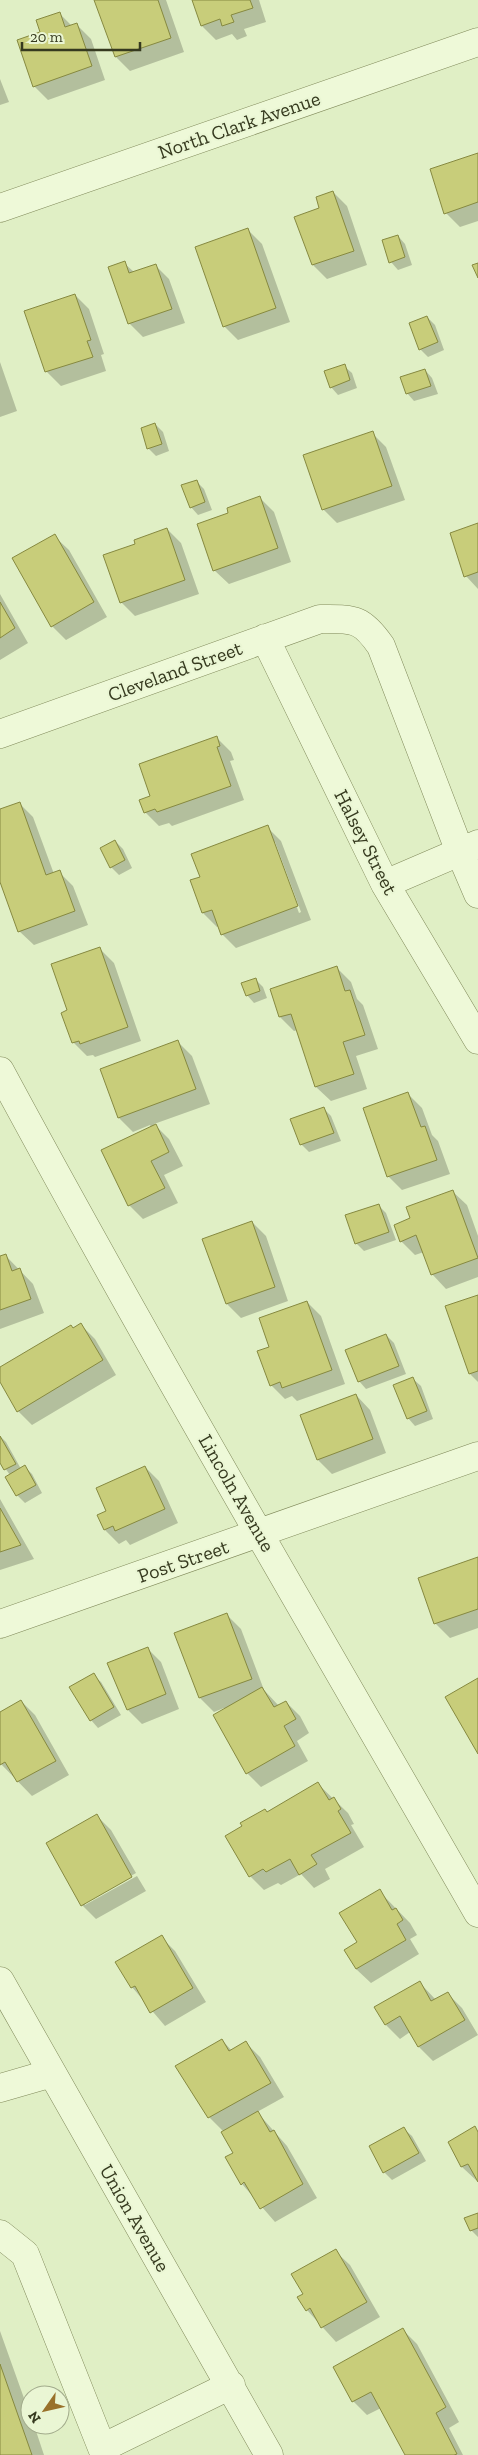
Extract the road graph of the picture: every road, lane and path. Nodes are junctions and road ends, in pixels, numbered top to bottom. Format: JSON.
{"nodes":[{"id":1,"x":478,"y":42,"type":"edge"},
{"id":2,"x":0,"y":208,"type":"edge"},
{"id":3,"x":265,"y":638,"type":"junction"},
{"id":4,"x":0,"y":734,"type":"edge"},
{"id":5,"x":469,"y":848,"type":"edge"},
{"id":6,"x":385,"y":884,"type":"junction"},
{"id":7,"x":478,"y":894,"type":"edge"},
{"id":8,"x":478,"y":1040,"type":"edge"},
{"id":9,"x":0,"y":1071,"type":"edge"},
{"id":10,"x":478,"y":1456,"type":"edge"},
{"id":11,"x":261,"y":1534,"type":"junction"},
{"id":12,"x":0,"y":1624,"type":"edge"},
{"id":13,"x":478,"y":1912,"type":"edge"},
{"id":14,"x":0,"y":1981,"type":"edge"},
{"id":15,"x":52,"y":2072,"type":"junction"},
{"id":16,"x":0,"y":2088,"type":"edge"},
{"id":17,"x":0,"y":2234,"type":"edge"},
{"id":18,"x":230,"y":2385,"type":"junction"},
{"id":19,"x":269,"y":2455,"type":"edge"}],
"edges":[{"from":1,"to":2,"type":"street","name":"North Clark Avenue"},
{"from":3,"to":4,"type":"street","name":"Cleveland Street"},
{"from":3,"to":5,"type":"street","name":"Cleveland Street"},
{"from":3,"to":6,"type":"street","name":"Halsey Street"},
{"from":5,"to":6,"type":"street"},
{"from":5,"to":7,"type":"street"},
{"from":6,"to":8,"type":"street","name":"Halsey Street"},
{"from":9,"to":11,"type":"street","name":"Lincoln Avenue"},
{"from":10,"to":11,"type":"street","name":"Post Street"},
{"from":11,"to":12,"type":"street","name":"Post Street"},
{"from":11,"to":13,"type":"street","name":"Lincoln Avenue"},
{"from":14,"to":15,"type":"street","name":"Union Avenue"},
{"from":15,"to":16,"type":"street"},
{"from":15,"to":18,"type":"street","name":"Union Avenue"},
{"from":17,"to":18,"type":"street"},
{"from":18,"to":19,"type":"street","name":"Union Avenue"}]}
